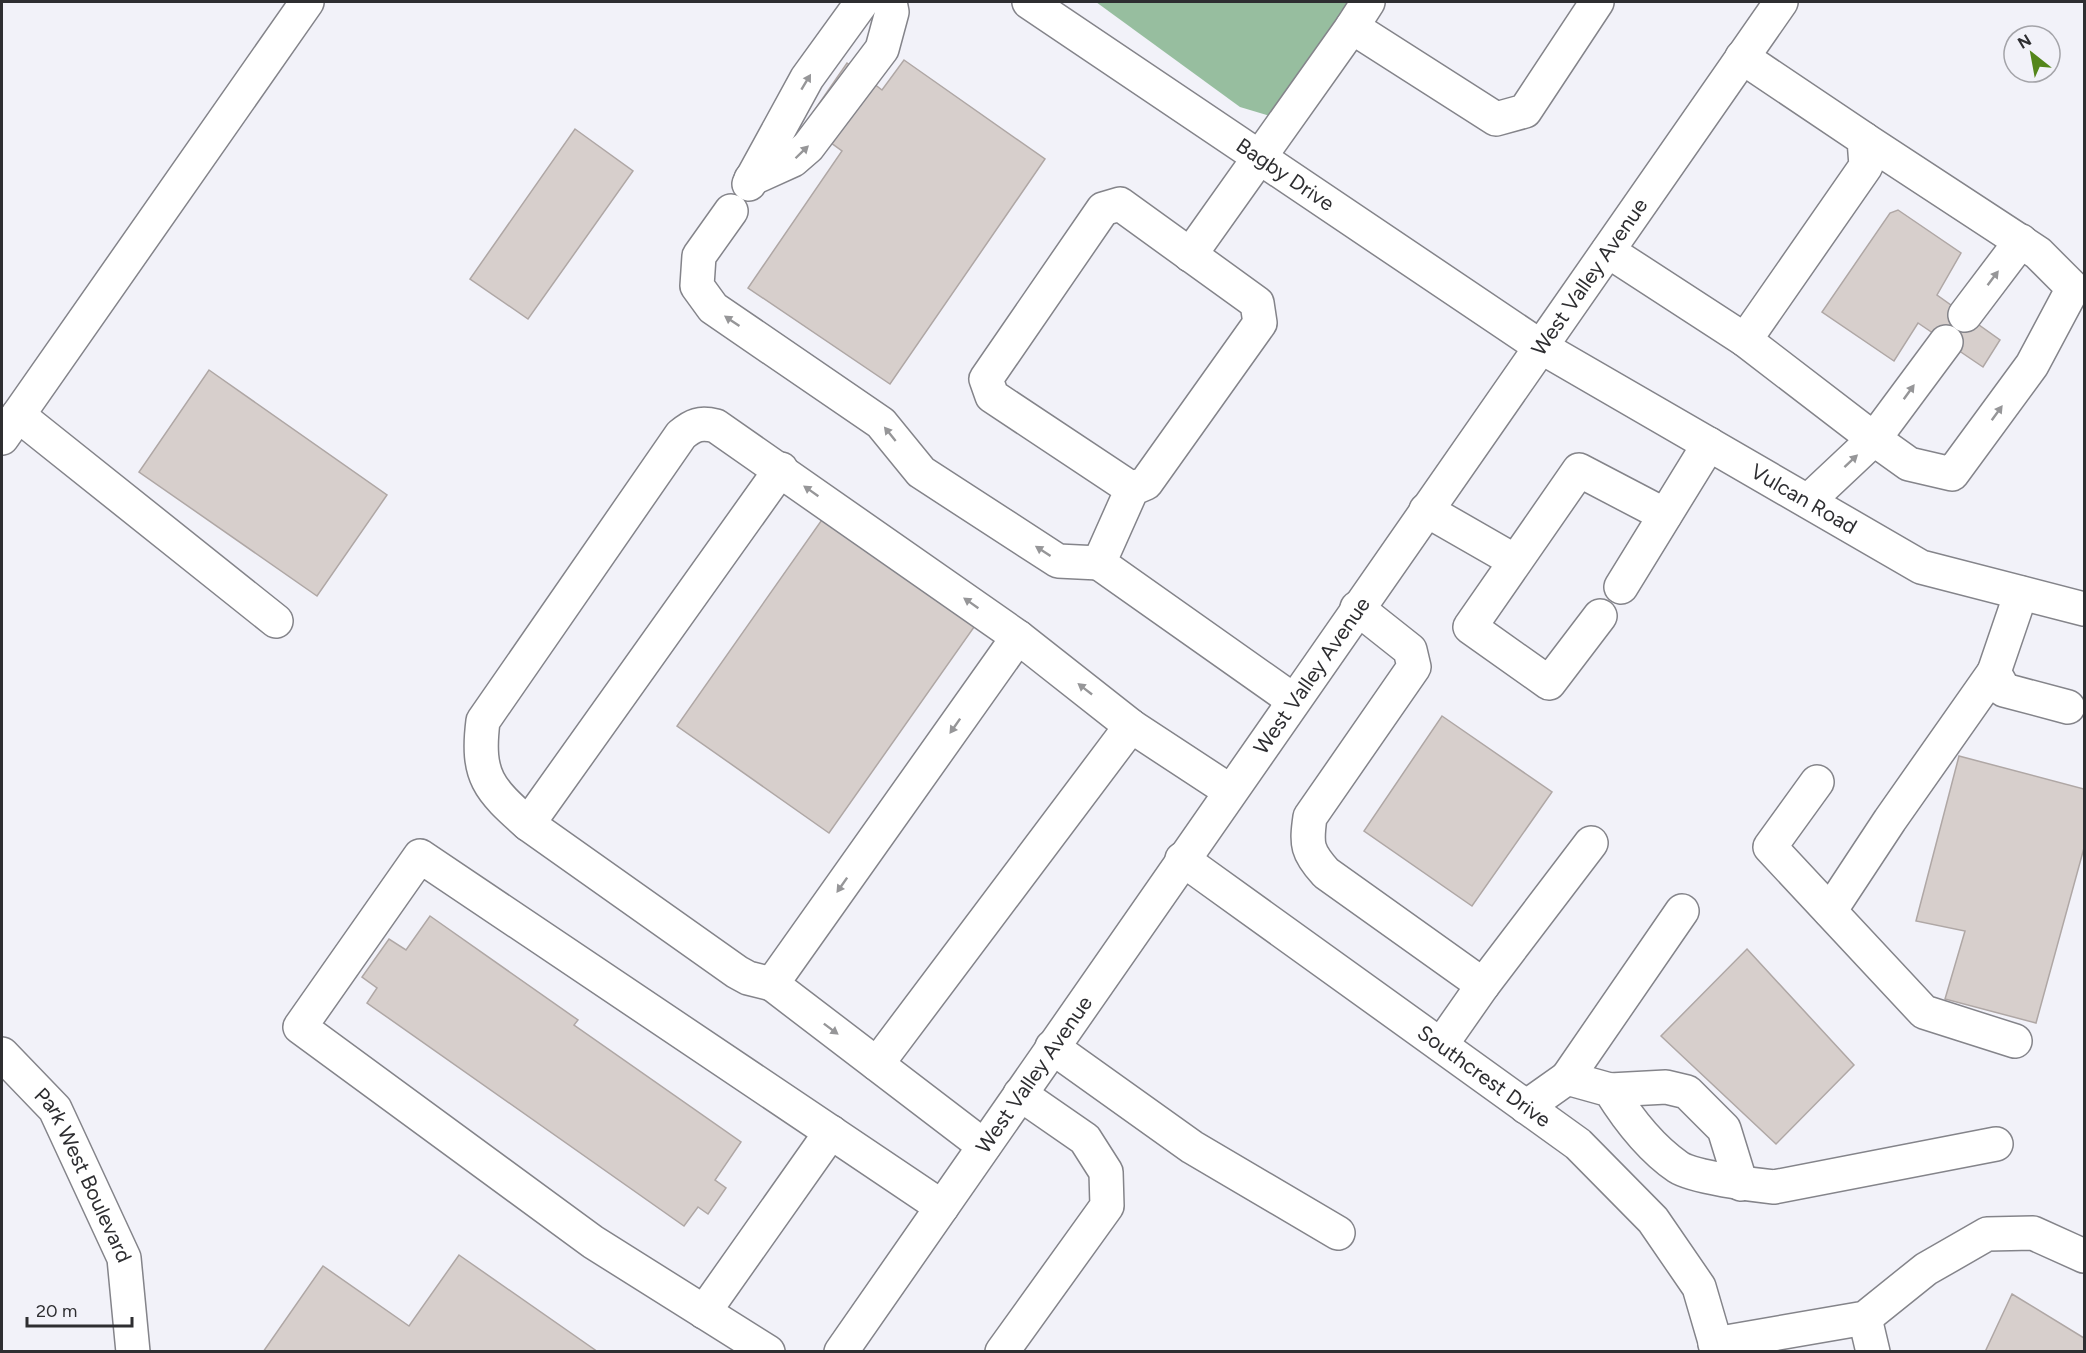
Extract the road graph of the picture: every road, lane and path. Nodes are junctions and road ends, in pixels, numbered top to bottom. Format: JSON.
{"nodes":[{"id":1,"x":307,"y":2,"type":"edge"},
{"id":2,"x":862,"y":2,"type":"edge"},
{"id":3,"x":890,"y":2,"type":"edge"},
{"id":4,"x":1029,"y":2,"type":"edge"},
{"id":5,"x":1597,"y":2,"type":"edge"},
{"id":6,"x":1781,"y":2,"type":"edge"},
{"id":7,"x":1360,"y":14,"type":"edge"},
{"id":8,"x":1742,"y":57,"type":"junction"},
{"id":9,"x":1864,"y":139,"type":"junction"},
{"id":10,"x":1260,"y":155,"type":"junction"},
{"id":11,"x":743,"y":193,"type":"junction"},
{"id":12,"x":2021,"y":241,"type":"junction"},
{"id":13,"x":1608,"y":251,"type":"junction"},
{"id":14,"x":1190,"y":255,"type":"junction"},
{"id":15,"x":1965,"y":315,"type":"dead end"},
{"id":16,"x":1745,"y":340,"type":"junction"},
{"id":17,"x":1946,"y":342,"type":"dead end"},
{"id":18,"x":1541,"y":347,"type":"junction"},
{"id":19,"x":10,"y":427,"type":"edge"},
{"id":20,"x":1874,"y":439,"type":"junction"},
{"id":21,"x":1709,"y":444,"type":"junction"},
{"id":22,"x":781,"y":470,"type":"junction"},
{"id":23,"x":1132,"y":489,"type":"junction"},
{"id":24,"x":1808,"y":501,"type":"junction"},
{"id":25,"x":1426,"y":510,"type":"junction"},
{"id":26,"x":1665,"y":515,"type":"junction"},
{"id":27,"x":1515,"y":561,"type":"junction"},
{"id":28,"x":1099,"y":562,"type":"junction"},
{"id":29,"x":1621,"y":587,"type":"dead end"},
{"id":30,"x":2021,"y":593,"type":"junction"},
{"id":31,"x":1357,"y":608,"type":"junction"},
{"id":32,"x":2085,"y":609,"type":"edge"},
{"id":33,"x":1600,"y":616,"type":"dead end"},
{"id":34,"x":276,"y":621,"type":"dead end"},
{"id":35,"x":1018,"y":637,"type":"junction"},
{"id":36,"x":1994,"y":672,"type":"junction"},
{"id":37,"x":1293,"y":700,"type":"junction"},
{"id":38,"x":2068,"y":706,"type":"dead end"},
{"id":39,"x":1131,"y":726,"type":"junction"},
{"id":40,"x":1817,"y":782,"type":"dead end"},
{"id":41,"x":1230,"y":791,"type":"junction"},
{"id":42,"x":528,"y":824,"type":"junction"},
{"id":43,"x":1591,"y":843,"type":"dead end"},
{"id":44,"x":1182,"y":859,"type":"junction"},
{"id":45,"x":1682,"y":911,"type":"dead end"},
{"id":46,"x":1830,"y":911,"type":"junction"},
{"id":47,"x":772,"y":984,"type":"junction"},
{"id":48,"x":1483,"y":986,"type":"junction"},
{"id":49,"x":2015,"y":1041,"type":"dead end"},
{"id":50,"x":1441,"y":1045,"type":"junction"},
{"id":51,"x":1052,"y":1047,"type":"junction"},
{"id":52,"x":2,"y":1054,"type":"edge"},
{"id":53,"x":877,"y":1064,"type":"junction"},
{"id":54,"x":1567,"y":1078,"type":"junction"},
{"id":55,"x":1610,"y":1090,"type":"junction"},
{"id":56,"x":1020,"y":1094,"type":"junction"},
{"id":57,"x":1526,"y":1107,"type":"junction"},
{"id":58,"x":831,"y":1132,"type":"junction"},
{"id":59,"x":1996,"y":1144,"type":"dead end"},
{"id":60,"x":984,"y":1146,"type":"junction"},
{"id":61,"x":1741,"y":1184,"type":"junction"},
{"id":62,"x":942,"y":1207,"type":"junction"},
{"id":63,"x":1338,"y":1233,"type":"dead end"},
{"id":64,"x":2085,"y":1256,"type":"edge"},
{"id":65,"x":704,"y":1312,"type":"junction"},
{"id":66,"x":1865,"y":1318,"type":"junction"},
{"id":67,"x":1717,"y":1348,"type":"edge"},
{"id":68,"x":133,"y":1352,"type":"edge"},
{"id":69,"x":768,"y":1352,"type":"edge"},
{"id":70,"x":841,"y":1352,"type":"edge"},
{"id":71,"x":1002,"y":1352,"type":"edge"},
{"id":72,"x":1873,"y":1352,"type":"edge"}],
"edges":[{"from":1,"to":19,"type":"street"},
{"from":11,"to":2,"type":"street","one_way":true},
{"from":11,"to":3,"type":"street","one_way":true},
{"from":4,"to":10,"type":"street","name":"Bagby Drive"},
{"from":5,"to":7,"type":"street"},
{"from":6,"to":8,"type":"street","name":"West Valley Avenue"},
{"from":7,"to":10,"type":"street"},
{"from":8,"to":9,"type":"street"},
{"from":8,"to":13,"type":"street","name":"West Valley Avenue"},
{"from":9,"to":12,"type":"street"},
{"from":9,"to":16,"type":"street"},
{"from":10,"to":14,"type":"street"},
{"from":10,"to":18,"type":"street","name":"Bagby Drive"},
{"from":28,"to":11,"type":"street","one_way":true},
{"from":15,"to":12,"type":"street","one_way":true},
{"from":20,"to":12,"type":"street","one_way":true},
{"from":13,"to":16,"type":"street"},
{"from":13,"to":18,"type":"street","name":"West Valley Avenue"},
{"from":14,"to":23,"type":"street"},
{"from":14,"to":23,"type":"street"},
{"from":16,"to":20,"type":"street"},
{"from":20,"to":17,"type":"street","one_way":true},
{"from":18,"to":21,"type":"street","name":"Vulcan Road"},
{"from":18,"to":25,"type":"street","name":"West Valley Avenue"},
{"from":19,"to":34,"type":"street"},
{"from":24,"to":20,"type":"street","one_way":true},
{"from":21,"to":24,"type":"street","name":"Vulcan Road"},
{"from":21,"to":26,"type":"street"},
{"from":35,"to":22,"type":"street","one_way":true},
{"from":22,"to":42,"type":"street"},
{"from":22,"to":42,"type":"street"},
{"from":23,"to":28,"type":"street"},
{"from":24,"to":30,"type":"street","name":"Vulcan Road"},
{"from":25,"to":27,"type":"street"},
{"from":25,"to":31,"type":"street","name":"West Valley Avenue"},
{"from":26,"to":27,"type":"street"},
{"from":26,"to":29,"type":"street"},
{"from":27,"to":33,"type":"street"},
{"from":28,"to":37,"type":"street"},
{"from":30,"to":32,"type":"street","name":"Vulcan Road"},
{"from":30,"to":36,"type":"street"},
{"from":31,"to":37,"type":"street","name":"West Valley Avenue"},
{"from":31,"to":48,"type":"street"},
{"from":39,"to":35,"type":"street","one_way":true},
{"from":35,"to":47,"type":"street","one_way":true},
{"from":36,"to":38,"type":"street"},
{"from":36,"to":46,"type":"street"},
{"from":37,"to":41,"type":"street","name":"West Valley Avenue"},
{"from":39,"to":41,"type":"street"},
{"from":39,"to":53,"type":"street"},
{"from":40,"to":46,"type":"street"},
{"from":41,"to":44,"type":"street","name":"West Valley Avenue"},
{"from":42,"to":47,"type":"street"},
{"from":43,"to":48,"type":"street"},
{"from":44,"to":50,"type":"street","name":"Southcrest Drive"},
{"from":44,"to":51,"type":"street","name":"West Valley Avenue"},
{"from":45,"to":54,"type":"street"},
{"from":46,"to":49,"type":"street"},
{"from":47,"to":53,"type":"street","one_way":true},
{"from":48,"to":50,"type":"street"},
{"from":50,"to":57,"type":"street","name":"Southcrest Drive"},
{"from":51,"to":56,"type":"street","name":"West Valley Avenue"},
{"from":51,"to":63,"type":"street"},
{"from":52,"to":68,"type":"street","name":"Park West Boulevard"},
{"from":53,"to":60,"type":"street"},
{"from":54,"to":55,"type":"street"},
{"from":54,"to":57,"type":"street"},
{"from":55,"to":61,"type":"street"},
{"from":55,"to":61,"type":"street"},
{"from":56,"to":60,"type":"street","name":"West Valley Avenue"},
{"from":56,"to":71,"type":"street"},
{"from":57,"to":67,"type":"street","name":"Southcrest Drive"},
{"from":58,"to":62,"type":"street"},
{"from":58,"to":65,"type":"street"},
{"from":58,"to":65,"type":"street"},
{"from":59,"to":61,"type":"street"},
{"from":60,"to":62,"type":"street","name":"West Valley Avenue"},
{"from":62,"to":70,"type":"street","name":"West Valley Avenue"},
{"from":64,"to":66,"type":"street"},
{"from":65,"to":69,"type":"street"},
{"from":66,"to":67,"type":"street"},
{"from":66,"to":72,"type":"street"}]}
